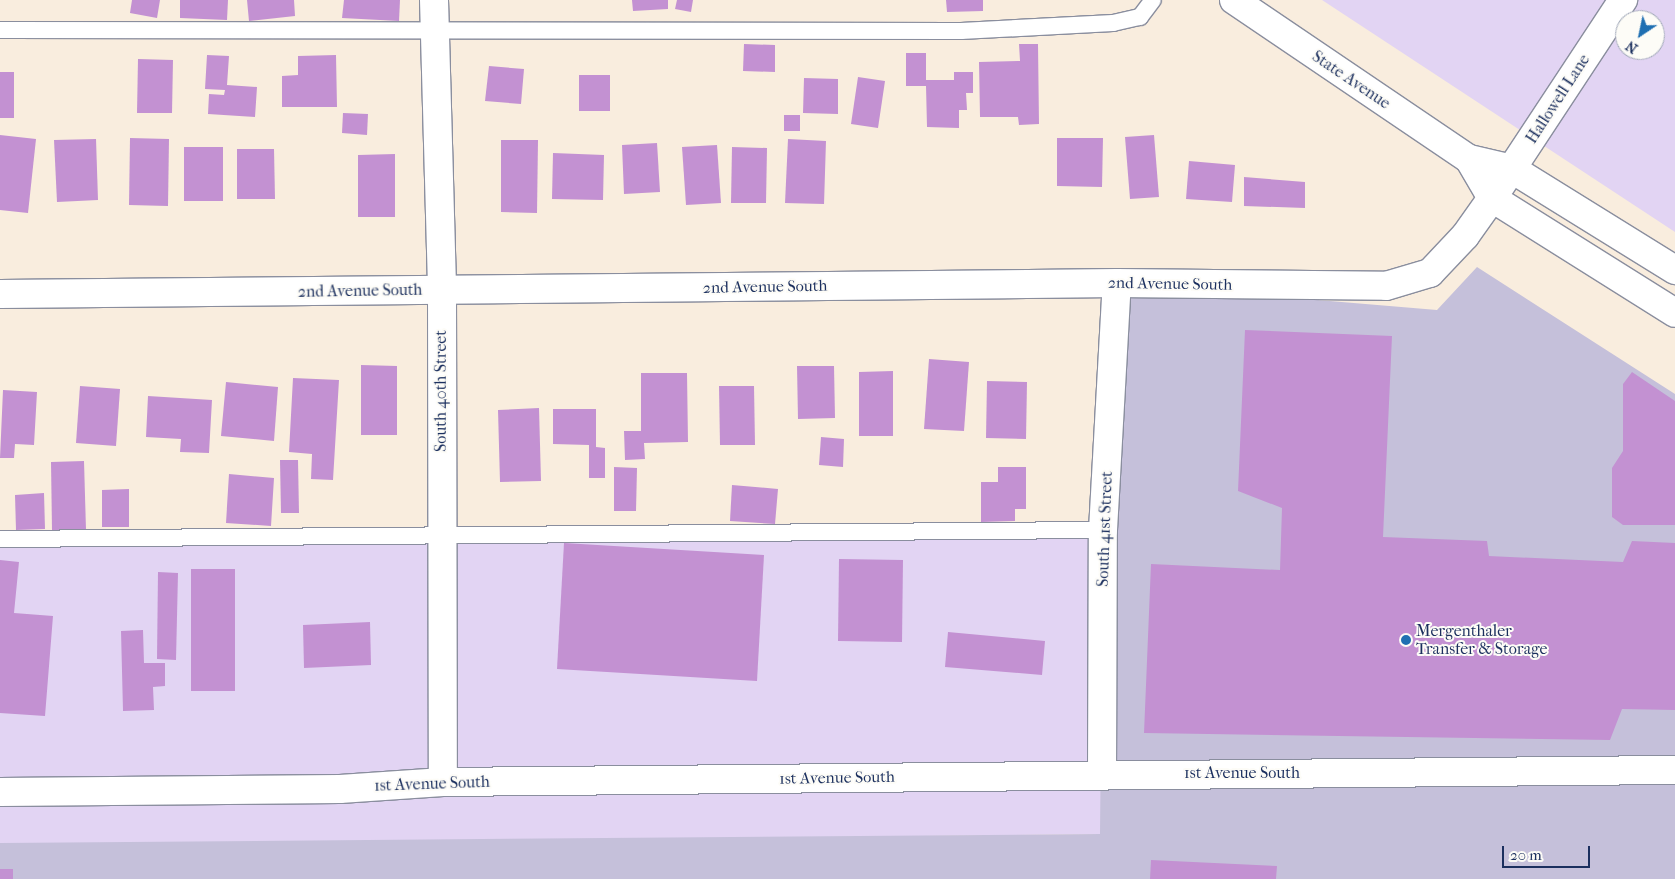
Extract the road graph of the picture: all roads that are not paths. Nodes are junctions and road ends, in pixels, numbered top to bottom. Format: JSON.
{"nodes":[{"id":1,"x":434,"y":0,"type":"edge"},
{"id":2,"x":1153,"y":0,"type":"edge"},
{"id":3,"x":1234,"y":0,"type":"edge"},
{"id":4,"x":1623,"y":0,"type":"edge"},
{"id":5,"x":434,"y":28,"type":"junction"},
{"id":6,"x":0,"y":30,"type":"edge"},
{"id":7,"x":1469,"y":159,"type":"junction"},
{"id":8,"x":1512,"y":169,"type":"junction"},
{"id":9,"x":1492,"y":198,"type":"junction"},
{"id":10,"x":1675,"y":270,"type":"edge"},
{"id":11,"x":1117,"y":283,"type":"junction"},
{"id":12,"x":442,"y":290,"type":"junction"},
{"id":13,"x":0,"y":294,"type":"edge"},
{"id":14,"x":1675,"y":313,"type":"edge"},
{"id":15,"x":1103,"y":530,"type":"junction"},
{"id":16,"x":440,"y":537,"type":"junction"},
{"id":17,"x":0,"y":539,"type":"edge"},
{"id":18,"x":1675,"y":770,"type":"edge"},
{"id":19,"x":1102,"y":774,"type":"junction"},
{"id":20,"x":443,"y":782,"type":"junction"},
{"id":21,"x":0,"y":792,"type":"edge"}],
"edges":[{"from":1,"to":5,"type":"street","name":"South 40th Street"},
{"from":2,"to":5,"type":"lane"},
{"from":3,"to":7,"type":"street","name":"State Avenue"},
{"from":4,"to":8,"type":"street","name":"Hallowell Lane"},
{"from":5,"to":6,"type":"lane"},
{"from":5,"to":12,"type":"street","name":"South 40th Street"},
{"from":7,"to":8,"type":"street","name":"State Avenue"},
{"from":7,"to":9,"type":"street","name":"State Avenue"},
{"from":8,"to":9,"type":"street","name":"Hallowell Lane"},
{"from":8,"to":10,"type":"street","name":"State Avenue"},
{"from":9,"to":11,"type":"street","name":"2nd Avenue South"},
{"from":9,"to":14,"type":"street","name":"State Avenue"},
{"from":11,"to":12,"type":"street","name":"2nd Avenue South"},
{"from":11,"to":15,"type":"street","name":"South 41st Street"},
{"from":12,"to":13,"type":"street","name":"2nd Avenue South"},
{"from":12,"to":16,"type":"street","name":"South 40th Street"},
{"from":15,"to":16,"type":"lane"},
{"from":15,"to":19,"type":"street","name":"South 41st Street"},
{"from":16,"to":17,"type":"lane"},
{"from":16,"to":20,"type":"street","name":"South 40th Street"},
{"from":18,"to":19,"type":"street","name":"1st Avenue South"},
{"from":19,"to":20,"type":"street","name":"1st Avenue South"},
{"from":20,"to":21,"type":"street","name":"1st Avenue South"}]}
